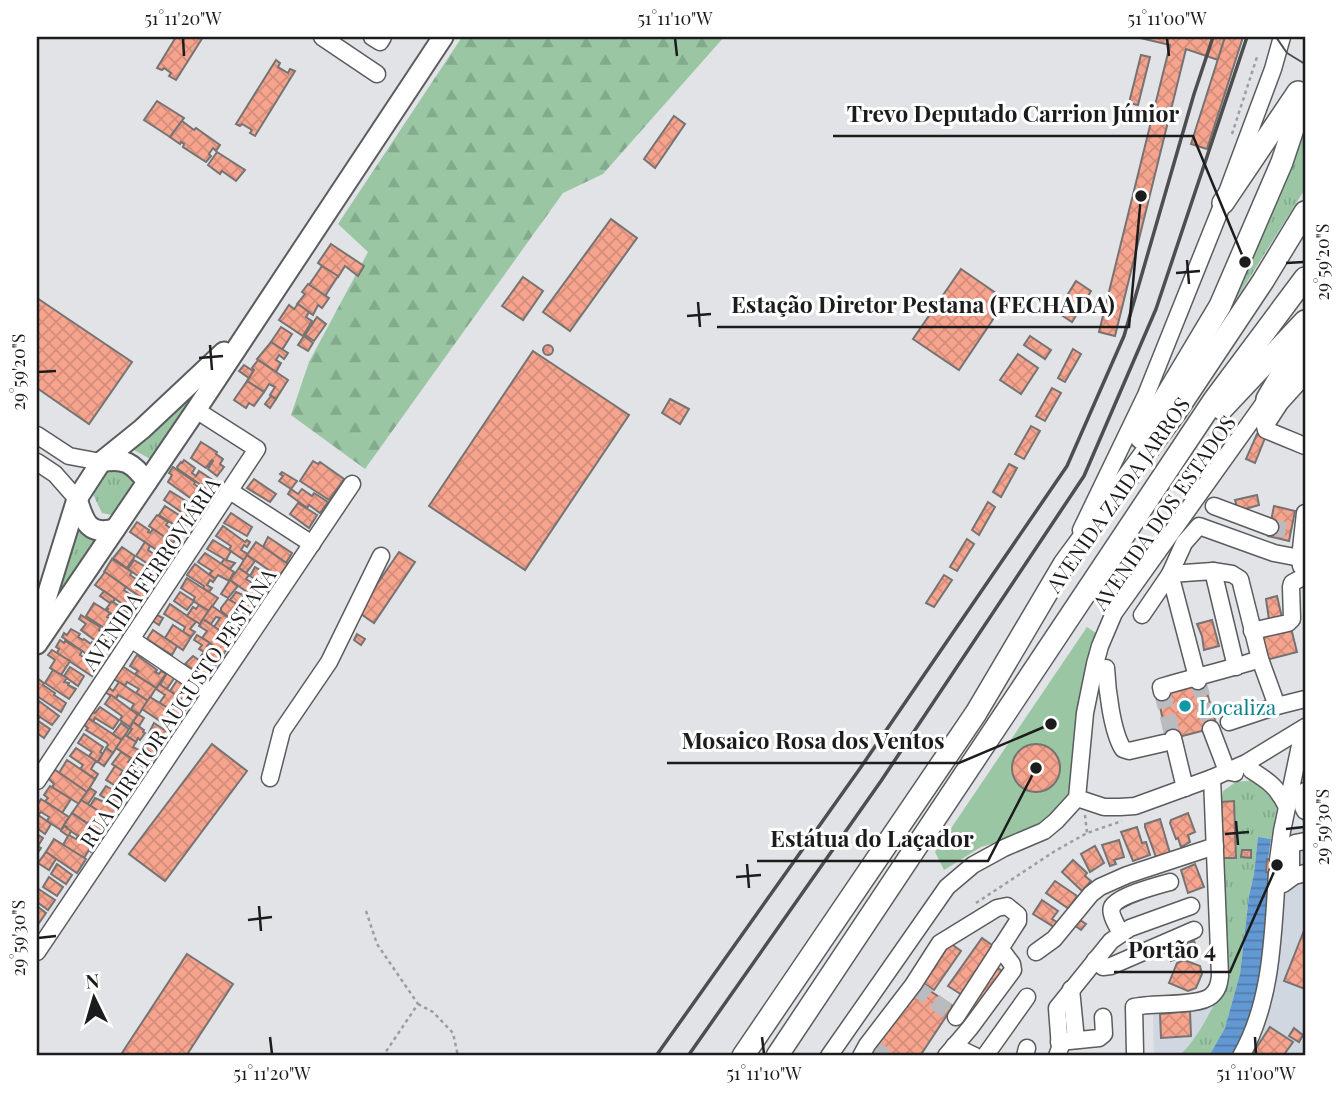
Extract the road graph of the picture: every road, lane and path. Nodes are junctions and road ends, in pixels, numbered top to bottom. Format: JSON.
{"nodes":[{"id":1,"x":322,"y":37,"type":"edge"},
{"id":2,"x":372,"y":37,"type":"edge"},
{"id":3,"x":383,"y":37,"type":"edge"},
{"id":4,"x":443,"y":37,"type":"edge"},
{"id":5,"x":1282,"y":37,"type":"edge"},
{"id":6,"x":1257,"y":57,"type":"dead end"},
{"id":7,"x":377,"y":74,"type":"dead end"},
{"id":8,"x":1305,"y":81,"type":"edge"},
{"id":9,"x":1305,"y":93,"type":"edge"},
{"id":10,"x":1232,"y":134,"type":"dead end"},
{"id":11,"x":1223,"y":203,"type":"junction"},
{"id":12,"x":1305,"y":212,"type":"edge"},
{"id":13,"x":1305,"y":278,"type":"edge"},
{"id":14,"x":1305,"y":321,"type":"edge"},
{"id":15,"x":248,"y":330,"type":"junction"},
{"id":16,"x":1305,"y":335,"type":"edge"},
{"id":17,"x":1305,"y":362,"type":"edge"},
{"id":18,"x":1305,"y":376,"type":"edge"},
{"id":19,"x":1267,"y":399,"type":"junction"},
{"id":20,"x":196,"y":410,"type":"junction"},
{"id":21,"x":37,"y":435,"type":"edge"},
{"id":22,"x":1305,"y":446,"type":"edge"},
{"id":23,"x":1179,"y":453,"type":"junction"},
{"id":24,"x":37,"y":462,"type":"edge"},
{"id":25,"x":101,"y":462,"type":"junction"},
{"id":26,"x":147,"y":482,"type":"junction"},
{"id":27,"x":352,"y":484,"type":"dead end"},
{"id":28,"x":230,"y":491,"type":"junction"},
{"id":29,"x":77,"y":499,"type":"junction"},
{"id":30,"x":1214,"y":506,"type":"dead end"},
{"id":31,"x":1305,"y":513,"type":"edge"},
{"id":32,"x":1270,"y":527,"type":"tunnel mouth"},
{"id":33,"x":115,"y":529,"type":"junction"},
{"id":34,"x":312,"y":544,"type":"junction"},
{"id":35,"x":381,"y":556,"type":"dead end"},
{"id":36,"x":1300,"y":558,"type":"junction"},
{"id":37,"x":1064,"y":564,"type":"junction"},
{"id":38,"x":1213,"y":570,"type":"junction"},
{"id":39,"x":1170,"y":574,"type":"junction"},
{"id":40,"x":1304,"y":581,"type":"edge"},
{"id":41,"x":1142,"y":615,"type":"dead end"},
{"id":42,"x":37,"y":628,"type":"edge"},
{"id":43,"x":1252,"y":631,"type":"junction"},
{"id":44,"x":131,"y":639,"type":"junction"},
{"id":45,"x":37,"y":643,"type":"edge"},
{"id":46,"x":1260,"y":659,"type":"junction"},
{"id":47,"x":1236,"y":667,"type":"junction"},
{"id":48,"x":1106,"y":668,"type":"dead end"},
{"id":49,"x":1197,"y":678,"type":"junction"},
{"id":50,"x":1161,"y":689,"type":"dead end"},
{"id":51,"x":211,"y":693,"type":"junction"},
{"id":52,"x":1305,"y":699,"type":"edge"},
{"id":53,"x":1277,"y":706,"type":"junction"},
{"id":54,"x":1229,"y":722,"type":"dead end"},
{"id":55,"x":1211,"y":729,"type":"tunnel mouth"},
{"id":56,"x":1304,"y":736,"type":"edge"},
{"id":57,"x":1297,"y":762,"type":"junction"},
{"id":58,"x":1251,"y":770,"type":"junction"},
{"id":59,"x":1219,"y":775,"type":"junction"},
{"id":60,"x":270,"y":778,"type":"dead end"},
{"id":61,"x":1266,"y":780,"type":"junction"},
{"id":62,"x":37,"y":781,"type":"edge"},
{"id":63,"x":1185,"y":788,"type":"junction"},
{"id":64,"x":1305,"y":791,"type":"edge"},
{"id":65,"x":1077,"y":798,"type":"junction"},
{"id":66,"x":1287,"y":807,"type":"junction"},
{"id":67,"x":1305,"y":811,"type":"edge"},
{"id":68,"x":1121,"y":822,"type":"dead end"},
{"id":69,"x":1305,"y":841,"type":"edge"},
{"id":70,"x":1216,"y":846,"type":"junction"},
{"id":71,"x":1290,"y":869,"type":"edge"},
{"id":72,"x":1170,"y":882,"type":"dead end"},
{"id":73,"x":1276,"y":891,"type":"junction"},
{"id":74,"x":976,"y":903,"type":"dead end"},
{"id":75,"x":1191,"y":906,"type":"dead end"},
{"id":76,"x":366,"y":911,"type":"dead end"},
{"id":77,"x":1194,"y":930,"type":"dead end"},
{"id":78,"x":42,"y":934,"type":"edge"},
{"id":79,"x":1121,"y":934,"type":"junction"},
{"id":80,"x":1000,"y":948,"type":"junction"},
{"id":81,"x":1036,"y":952,"type":"dead end"},
{"id":82,"x":37,"y":953,"type":"edge"},
{"id":83,"x":1095,"y":960,"type":"junction"},
{"id":84,"x":894,"y":964,"type":"junction"},
{"id":85,"x":914,"y":986,"type":"junction"},
{"id":86,"x":1071,"y":989,"type":"junction"},
{"id":87,"x":1027,"y":997,"type":"dead end"},
{"id":88,"x":418,"y":1004,"type":"junction"},
{"id":89,"x":1103,"y":1017,"type":"dead end"},
{"id":90,"x":970,"y":1028,"type":"junction"},
{"id":91,"x":843,"y":1036,"type":"junction"},
{"id":92,"x":1076,"y":1040,"type":"junction"},
{"id":93,"x":1058,"y":1049,"type":"edge"},
{"id":94,"x":950,"y":1051,"type":"edge"},
{"id":95,"x":866,"y":1052,"type":"edge"},
{"id":96,"x":1135,"y":1052,"type":"dead end"},
{"id":97,"x":383,"y":1056,"type":"edge"},
{"id":98,"x":458,"y":1056,"type":"edge"},
{"id":99,"x":743,"y":1056,"type":"edge"},
{"id":100,"x":777,"y":1056,"type":"edge"},
{"id":101,"x":829,"y":1056,"type":"edge"},
{"id":102,"x":975,"y":1056,"type":"edge"},
{"id":103,"x":985,"y":1056,"type":"edge"},
{"id":104,"x":1241,"y":1056,"type":"edge"}],
"edges":[{"from":1,"to":7,"type":"street"},
{"from":2,"to":3,"type":"street"},
{"from":4,"to":15,"type":"main road"},
{"from":5,"to":11,"type":"street"},
{"from":6,"to":10,"type":"path"},
{"from":8,"to":11,"type":"highway"},
{"from":9,"to":37,"type":"highway"},
{"from":11,"to":37,"type":"street"},
{"from":12,"to":37,"type":"highway","name":"AVENIDA ZAIDA JARROS"},
{"from":13,"to":23,"type":"highway","name":"AVENIDA ZAIDA JARROS"},
{"from":14,"to":23,"type":"highway"},
{"from":15,"to":20,"type":"main road"},
{"from":15,"to":25,"type":"main road"},
{"from":16,"to":19,"type":"highway"},
{"from":17,"to":19,"type":"street","name":"AVENIDA DOS ESTADOS"},
{"from":18,"to":22,"type":"street"},
{"from":19,"to":65,"type":"street","name":"AVENIDA DOS ESTADOS"},
{"from":20,"to":26,"type":"main road"},
{"from":20,"to":28,"type":"street","name":"AVENIDA FERROVIÁRIA"},
{"from":21,"to":25,"type":"street"},
{"from":23,"to":100,"type":"highway","name":"AVENIDA ZAIDA JARROS"},
{"from":24,"to":29,"type":"street"},
{"from":25,"to":26,"type":"main road"},
{"from":25,"to":29,"type":"main road"},
{"from":26,"to":33,"type":"main road"},
{"from":27,"to":34,"type":"street","name":"RUA DIRETOR AUGUSTO PESTANA"},
{"from":28,"to":34,"type":"street"},
{"from":28,"to":44,"type":"street","name":"AVENIDA FERROVIÁRIA"},
{"from":29,"to":33,"type":"main road"},
{"from":29,"to":42,"type":"main road"},
{"from":30,"to":32,"type":"street"},
{"from":31,"to":36,"type":"street"},
{"from":33,"to":45,"type":"main road"},
{"from":34,"to":51,"type":"street","name":"RUA DIRETOR AUGUSTO PESTANA"},
{"from":35,"to":60,"type":"street"},
{"from":36,"to":39,"type":"street"},
{"from":36,"to":40,"type":"street"},
{"from":37,"to":99,"type":"highway","name":"AVENIDA ZAIDA JARROS"},
{"from":38,"to":39,"type":"street"},
{"from":38,"to":43,"type":"street"},
{"from":38,"to":47,"type":"street"},
{"from":39,"to":41,"type":"street"},
{"from":39,"to":49,"type":"street"},
{"from":40,"to":43,"type":"street"},
{"from":43,"to":46,"type":"street"},
{"from":44,"to":51,"type":"street"},
{"from":44,"to":62,"type":"street","name":"AVENIDA FERROVIÁRIA"},
{"from":46,"to":47,"type":"street"},
{"from":46,"to":53,"type":"street"},
{"from":47,"to":49,"type":"street"},
{"from":48,"to":63,"type":"street"},
{"from":49,"to":50,"type":"street"},
{"from":51,"to":78,"type":"street","name":"RUA DIRETOR AUGUSTO PESTANA"},
{"from":52,"to":53,"type":"street"},
{"from":53,"to":54,"type":"street"},
{"from":55,"to":59,"type":"street"},
{"from":56,"to":57,"type":"street"},
{"from":56,"to":58,"type":"street"},
{"from":56,"to":59,"type":"street"},
{"from":57,"to":61,"type":"street"},
{"from":57,"to":66,"type":"street"},
{"from":58,"to":59,"type":"street"},
{"from":58,"to":61,"type":"street"},
{"from":59,"to":63,"type":"street"},
{"from":59,"to":70,"type":"street"},
{"from":61,"to":66,"type":"street"},
{"from":63,"to":65,"type":"street"},
{"from":64,"to":67,"type":"street"},
{"from":65,"to":84,"type":"street"},
{"from":66,"to":71,"type":"street"},
{"from":68,"to":74,"type":"path"},
{"from":69,"to":71,"type":"street"},
{"from":70,"to":81,"type":"street"},
{"from":70,"to":96,"type":"street"},
{"from":71,"to":73,"type":"street"},
{"from":71,"to":73,"type":"street"},
{"from":72,"to":79,"type":"street"},
{"from":73,"to":104,"type":"street"},
{"from":75,"to":79,"type":"street"},
{"from":76,"to":88,"type":"path"},
{"from":77,"to":83,"type":"street"},
{"from":78,"to":82,"type":"street","name":"RUA DIRETOR AUGUSTO PESTANA"},
{"from":79,"to":83,"type":"street"},
{"from":80,"to":85,"type":"street"},
{"from":80,"to":90,"type":"street"},
{"from":80,"to":90,"type":"street"},
{"from":83,"to":86,"type":"street"},
{"from":84,"to":85,"type":"street"},
{"from":84,"to":91,"type":"street"},
{"from":85,"to":95,"type":"street"},
{"from":86,"to":92,"type":"street"},
{"from":86,"to":93,"type":"street"},
{"from":87,"to":103,"type":"street"},
{"from":88,"to":97,"type":"path"},
{"from":88,"to":98,"type":"path"},
{"from":89,"to":92,"type":"street"},
{"from":90,"to":94,"type":"street"},
{"from":91,"to":95,"type":"street"},
{"from":91,"to":101,"type":"street"},
{"from":92,"to":93,"type":"street"},
{"from":94,"to":102,"type":"street"}]}
